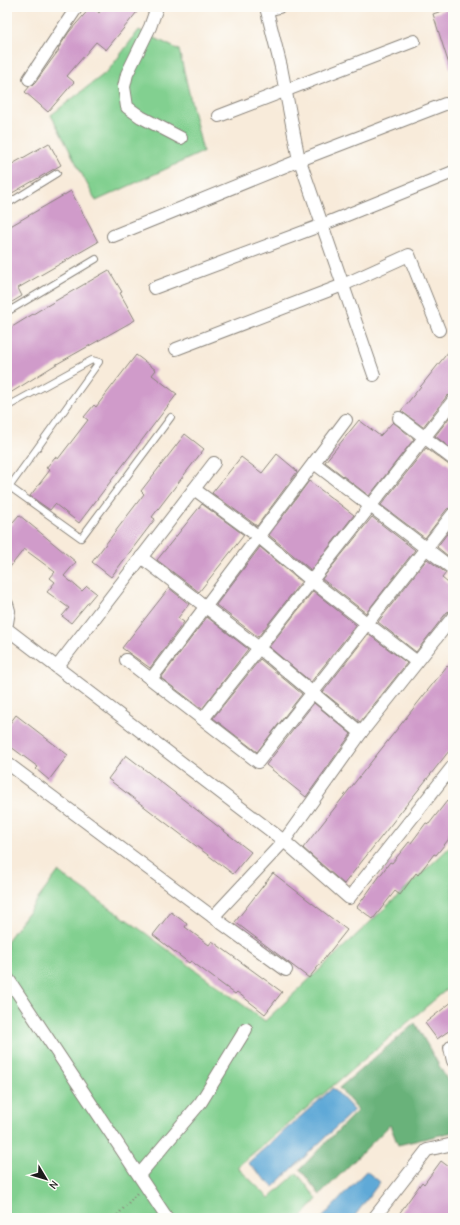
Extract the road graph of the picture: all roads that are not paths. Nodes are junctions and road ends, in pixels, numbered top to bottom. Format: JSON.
{"nodes":[{"id":1,"x":77,"y":7,"type":"edge"},
{"id":2,"x":157,"y":7,"type":"edge"},
{"id":3,"x":280,"y":7,"type":"edge"},
{"id":4,"x":266,"y":9,"type":"edge"},
{"id":5,"x":414,"y":41,"type":"dead end"},
{"id":6,"x":29,"y":79,"type":"dead end"},
{"id":7,"x":286,"y":91,"type":"junction"},
{"id":8,"x":445,"y":104,"type":"dead end"},
{"id":9,"x":219,"y":116,"type":"dead end"},
{"id":10,"x":181,"y":138,"type":"dead end"},
{"id":11,"x":300,"y":160,"type":"junction"},
{"id":12,"x":453,"y":172,"type":"edge"},
{"id":13,"x":57,"y":173,"type":"dead end"},
{"id":14,"x":7,"y":204,"type":"edge"},
{"id":15,"x":322,"y":225,"type":"junction"},
{"id":16,"x":113,"y":236,"type":"dead end"},
{"id":17,"x":96,"y":259,"type":"dead end"},
{"id":18,"x":343,"y":285,"type":"junction"},
{"id":19,"x":154,"y":288,"type":"dead end"},
{"id":20,"x":7,"y":312,"type":"edge"},
{"id":21,"x":439,"y":330,"type":"dead end"},
{"id":22,"x":176,"y":349,"type":"dead end"},
{"id":23,"x":374,"y":375,"type":"dead end"},
{"id":24,"x":453,"y":401,"type":"edge"},
{"id":25,"x":7,"y":408,"type":"edge"},
{"id":26,"x":172,"y":417,"type":"dead end"},
{"id":27,"x":399,"y":418,"type":"dead end"},
{"id":28,"x":346,"y":420,"type":"dead end"},
{"id":29,"x":425,"y":438,"type":"junction"},
{"id":30,"x":453,"y":459,"type":"edge"},
{"id":31,"x":214,"y":463,"type":"dead end"},
{"id":32,"x":314,"y":463,"type":"junction"},
{"id":33,"x":8,"y":486,"type":"edge"},
{"id":34,"x":194,"y":489,"type":"junction"},
{"id":35,"x":371,"y":506,"type":"junction"},
{"id":36,"x":453,"y":514,"type":"edge"},
{"id":37,"x":259,"y":537,"type":"junction"},
{"id":38,"x":426,"y":548,"type":"junction"},
{"id":39,"x":141,"y":557,"type":"junction"},
{"id":40,"x":453,"y":569,"type":"edge"},
{"id":41,"x":312,"y":581,"type":"junction"},
{"id":42,"x":7,"y":604,"type":"edge"},
{"id":43,"x":206,"y":607,"type":"junction"},
{"id":44,"x":453,"y":617,"type":"edge"},
{"id":45,"x":7,"y":623,"type":"edge"},
{"id":46,"x":366,"y":624,"type":"junction"},
{"id":47,"x":7,"y":629,"type":"edge"},
{"id":48,"x":259,"y":648,"type":"junction"},
{"id":49,"x":126,"y":660,"type":"dead end"},
{"id":50,"x":417,"y":662,"type":"junction"},
{"id":51,"x":56,"y":667,"type":"junction"},
{"id":52,"x":151,"y":679,"type":"junction"},
{"id":53,"x":312,"y":694,"type":"junction"},
{"id":54,"x":204,"y":719,"type":"junction"},
{"id":55,"x":361,"y":733,"type":"junction"},
{"id":56,"x":7,"y":763,"type":"edge"},
{"id":57,"x":453,"y":766,"type":"edge"},
{"id":58,"x":284,"y":841,"type":"junction"},
{"id":59,"x":213,"y":918,"type":"junction"},
{"id":60,"x":286,"y":970,"type":"dead end"},
{"id":61,"x":7,"y":977,"type":"edge"},
{"id":62,"x":246,"y":1029,"type":"dead end"},
{"id":63,"x":453,"y":1045,"type":"edge"},
{"id":64,"x":453,"y":1061,"type":"edge"},
{"id":65,"x":453,"y":1144,"type":"edge"},
{"id":66,"x":142,"y":1179,"type":"junction"},
{"id":67,"x":167,"y":1218,"type":"edge"},
{"id":68,"x":374,"y":1218,"type":"edge"}],
"edges":[{"from":1,"to":6,"type":"street"},
{"from":2,"to":10,"type":"street"},
{"from":3,"to":4,"type":"street"},
{"from":4,"to":7,"type":"street"},
{"from":5,"to":7,"type":"street"},
{"from":7,"to":9,"type":"street"},
{"from":7,"to":11,"type":"street"},
{"from":8,"to":11,"type":"street"},
{"from":11,"to":15,"type":"street"},
{"from":11,"to":16,"type":"street"},
{"from":12,"to":15,"type":"street"},
{"from":13,"to":14,"type":"lane"},
{"from":15,"to":18,"type":"street"},
{"from":15,"to":19,"type":"street"},
{"from":17,"to":20,"type":"lane"},
{"from":18,"to":21,"type":"street"},
{"from":18,"to":22,"type":"street"},
{"from":18,"to":23,"type":"street"},
{"from":24,"to":29,"type":"street"},
{"from":25,"to":33,"type":"lane"},
{"from":26,"to":33,"type":"lane"},
{"from":27,"to":29,"type":"street"},
{"from":28,"to":32,"type":"street"},
{"from":29,"to":30,"type":"street"},
{"from":29,"to":35,"type":"street"},
{"from":31,"to":34,"type":"street"},
{"from":32,"to":35,"type":"street"},
{"from":32,"to":37,"type":"street"},
{"from":34,"to":37,"type":"street"},
{"from":34,"to":39,"type":"street"},
{"from":35,"to":38,"type":"street"},
{"from":35,"to":41,"type":"street"},
{"from":36,"to":38,"type":"street"},
{"from":37,"to":41,"type":"street"},
{"from":37,"to":43,"type":"street"},
{"from":38,"to":40,"type":"street"},
{"from":38,"to":46,"type":"street"},
{"from":39,"to":43,"type":"street"},
{"from":39,"to":51,"type":"street"},
{"from":41,"to":46,"type":"street"},
{"from":41,"to":48,"type":"street"},
{"from":42,"to":45,"type":"street"},
{"from":43,"to":48,"type":"street"},
{"from":43,"to":52,"type":"street"},
{"from":44,"to":50,"type":"street"},
{"from":46,"to":50,"type":"street"},
{"from":46,"to":53,"type":"street"},
{"from":47,"to":51,"type":"street"},
{"from":48,"to":53,"type":"street"},
{"from":48,"to":54,"type":"street"},
{"from":49,"to":52,"type":"street"},
{"from":50,"to":55,"type":"street"},
{"from":51,"to":58,"type":"street"},
{"from":52,"to":54,"type":"street"},
{"from":53,"to":54,"type":"street"},
{"from":53,"to":55,"type":"street"},
{"from":55,"to":58,"type":"street"},
{"from":56,"to":59,"type":"street"},
{"from":57,"to":58,"type":"street"},
{"from":58,"to":59,"type":"street"},
{"from":59,"to":60,"type":"street"},
{"from":61,"to":66,"type":"street"},
{"from":62,"to":66,"type":"street"},
{"from":63,"to":64,"type":"street"},
{"from":65,"to":68,"type":"street"},
{"from":66,"to":67,"type":"street"}]}
